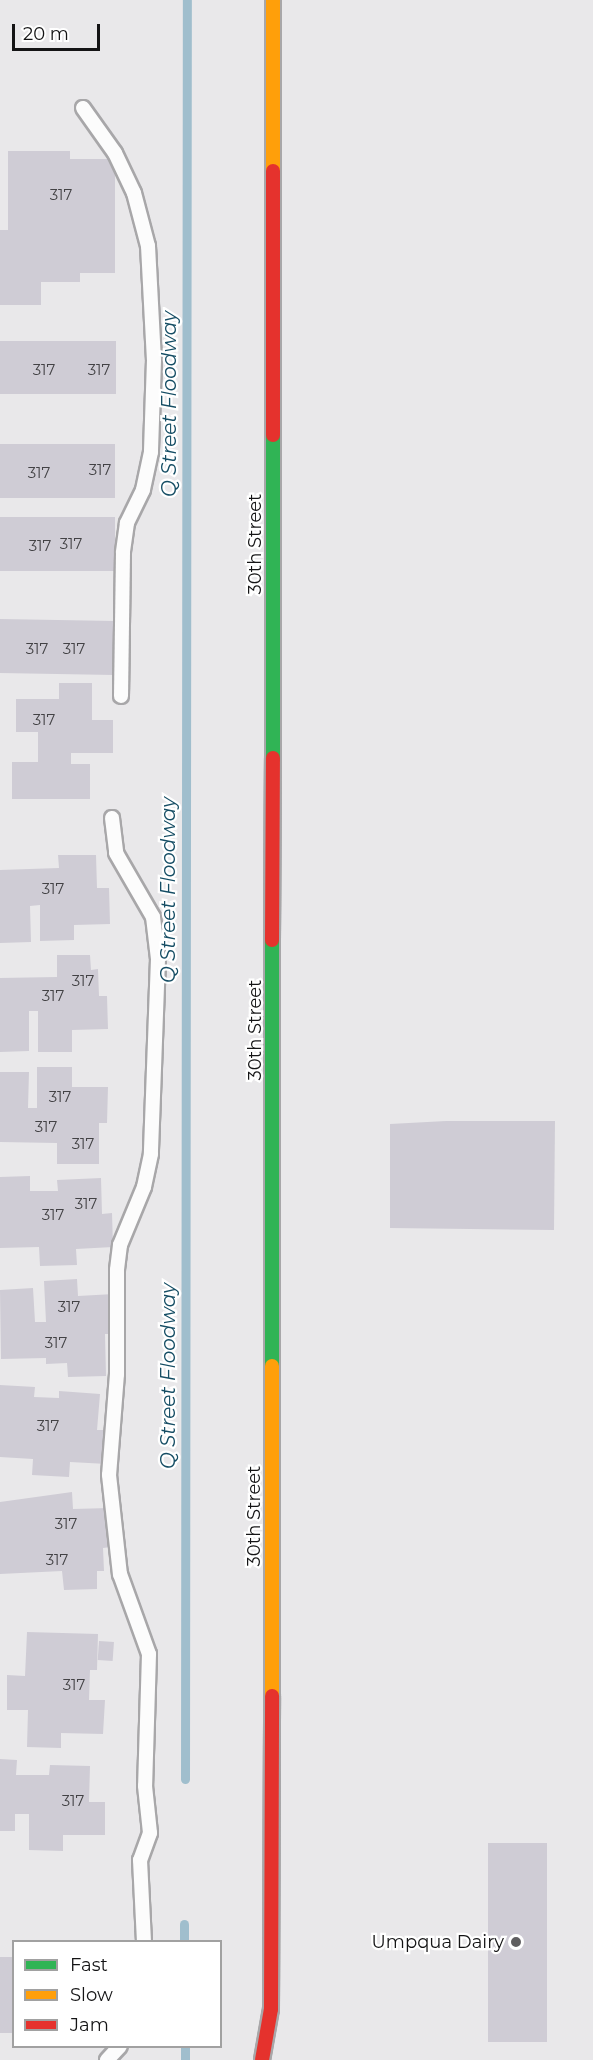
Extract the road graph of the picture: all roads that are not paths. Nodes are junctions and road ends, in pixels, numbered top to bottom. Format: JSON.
{"nodes":[{"id":1,"x":273,"y":0,"type":"edge"},
{"id":2,"x":83,"y":108,"type":"dead end"},
{"id":3,"x":122,"y":696,"type":"dead end"},
{"id":4,"x":112,"y":818,"type":"dead end"},
{"id":5,"x":144,"y":1940,"type":"edge"},
{"id":6,"x":118,"y":2048,"type":"edge"},
{"id":7,"x":107,"y":2060,"type":"edge"},
{"id":8,"x":262,"y":2060,"type":"edge"}],
"edges":[{"from":1,"to":8,"type":"street","name":"30th Street"},
{"from":2,"to":3,"type":"lane"},
{"from":4,"to":5,"type":"lane"},
{"from":6,"to":7,"type":"lane"}]}
